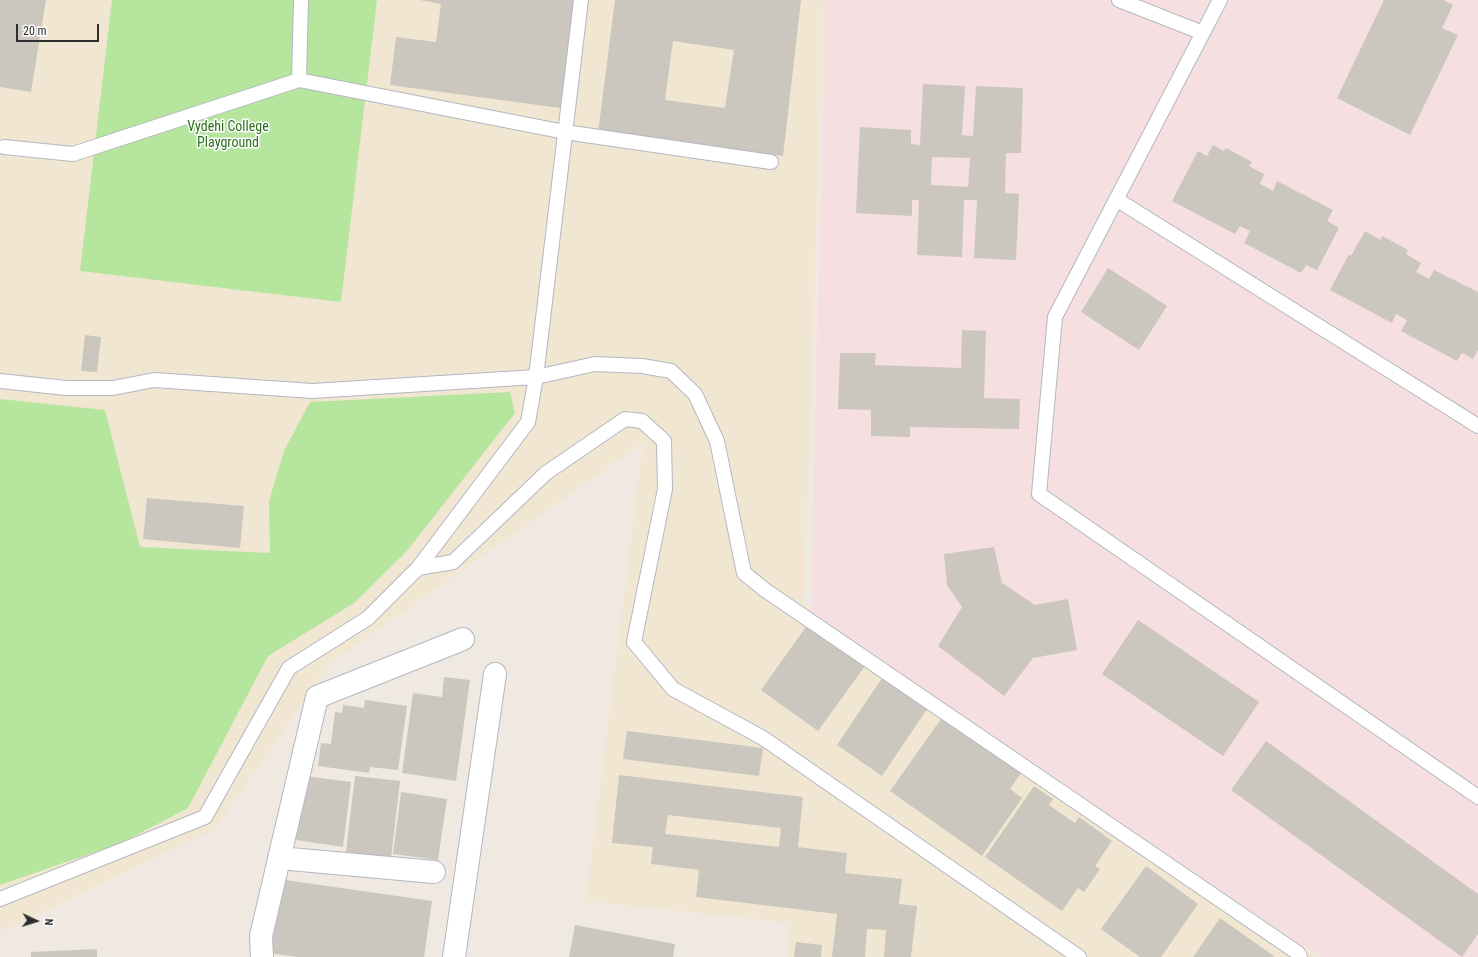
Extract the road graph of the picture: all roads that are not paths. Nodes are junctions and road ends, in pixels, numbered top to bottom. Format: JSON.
{"nodes":[{"id":1,"x":301,"y":0,"type":"edge"},
{"id":2,"x":581,"y":0,"type":"edge"},
{"id":3,"x":1119,"y":0,"type":"edge"},
{"id":4,"x":1220,"y":0,"type":"edge"},
{"id":5,"x":1203,"y":34,"type":"junction"},
{"id":6,"x":299,"y":80,"type":"junction"},
{"id":7,"x":565,"y":132,"type":"junction"},
{"id":8,"x":4,"y":147,"type":"dead end"},
{"id":9,"x":771,"y":162,"type":"dead end"},
{"id":10,"x":1116,"y":199,"type":"junction"},
{"id":11,"x":536,"y":377,"type":"junction"},
{"id":12,"x":0,"y":381,"type":"edge"},
{"id":13,"x":1478,"y":426,"type":"edge"},
{"id":14,"x":418,"y":568,"type":"junction"},
{"id":15,"x":463,"y":639,"type":"dead end"},
{"id":16,"x":495,"y":674,"type":"dead end"},
{"id":17,"x":1478,"y":797,"type":"edge"},
{"id":18,"x":279,"y":858,"type":"junction"},
{"id":19,"x":434,"y":872,"type":"dead end"},
{"id":20,"x":0,"y":899,"type":"edge"},
{"id":21,"x":262,"y":957,"type":"edge"},
{"id":22,"x":454,"y":957,"type":"edge"},
{"id":23,"x":1079,"y":957,"type":"edge"},
{"id":24,"x":1300,"y":957,"type":"edge"}],
"edges":[{"from":1,"to":6,"type":"lane"},
{"from":2,"to":7,"type":"lane"},
{"from":3,"to":5,"type":"lane"},
{"from":4,"to":5,"type":"lane"},
{"from":5,"to":10,"type":"lane"},
{"from":6,"to":7,"type":"lane"},
{"from":6,"to":8,"type":"lane"},
{"from":7,"to":9,"type":"lane"},
{"from":7,"to":11,"type":"lane"},
{"from":10,"to":13,"type":"lane"},
{"from":10,"to":17,"type":"lane"},
{"from":11,"to":12,"type":"lane"},
{"from":11,"to":14,"type":"lane"},
{"from":11,"to":24,"type":"lane"},
{"from":14,"to":20,"type":"lane"},
{"from":14,"to":23,"type":"lane"},
{"from":15,"to":18,"type":"street"},
{"from":16,"to":22,"type":"street"},
{"from":18,"to":19,"type":"street"},
{"from":18,"to":21,"type":"street"}]}
